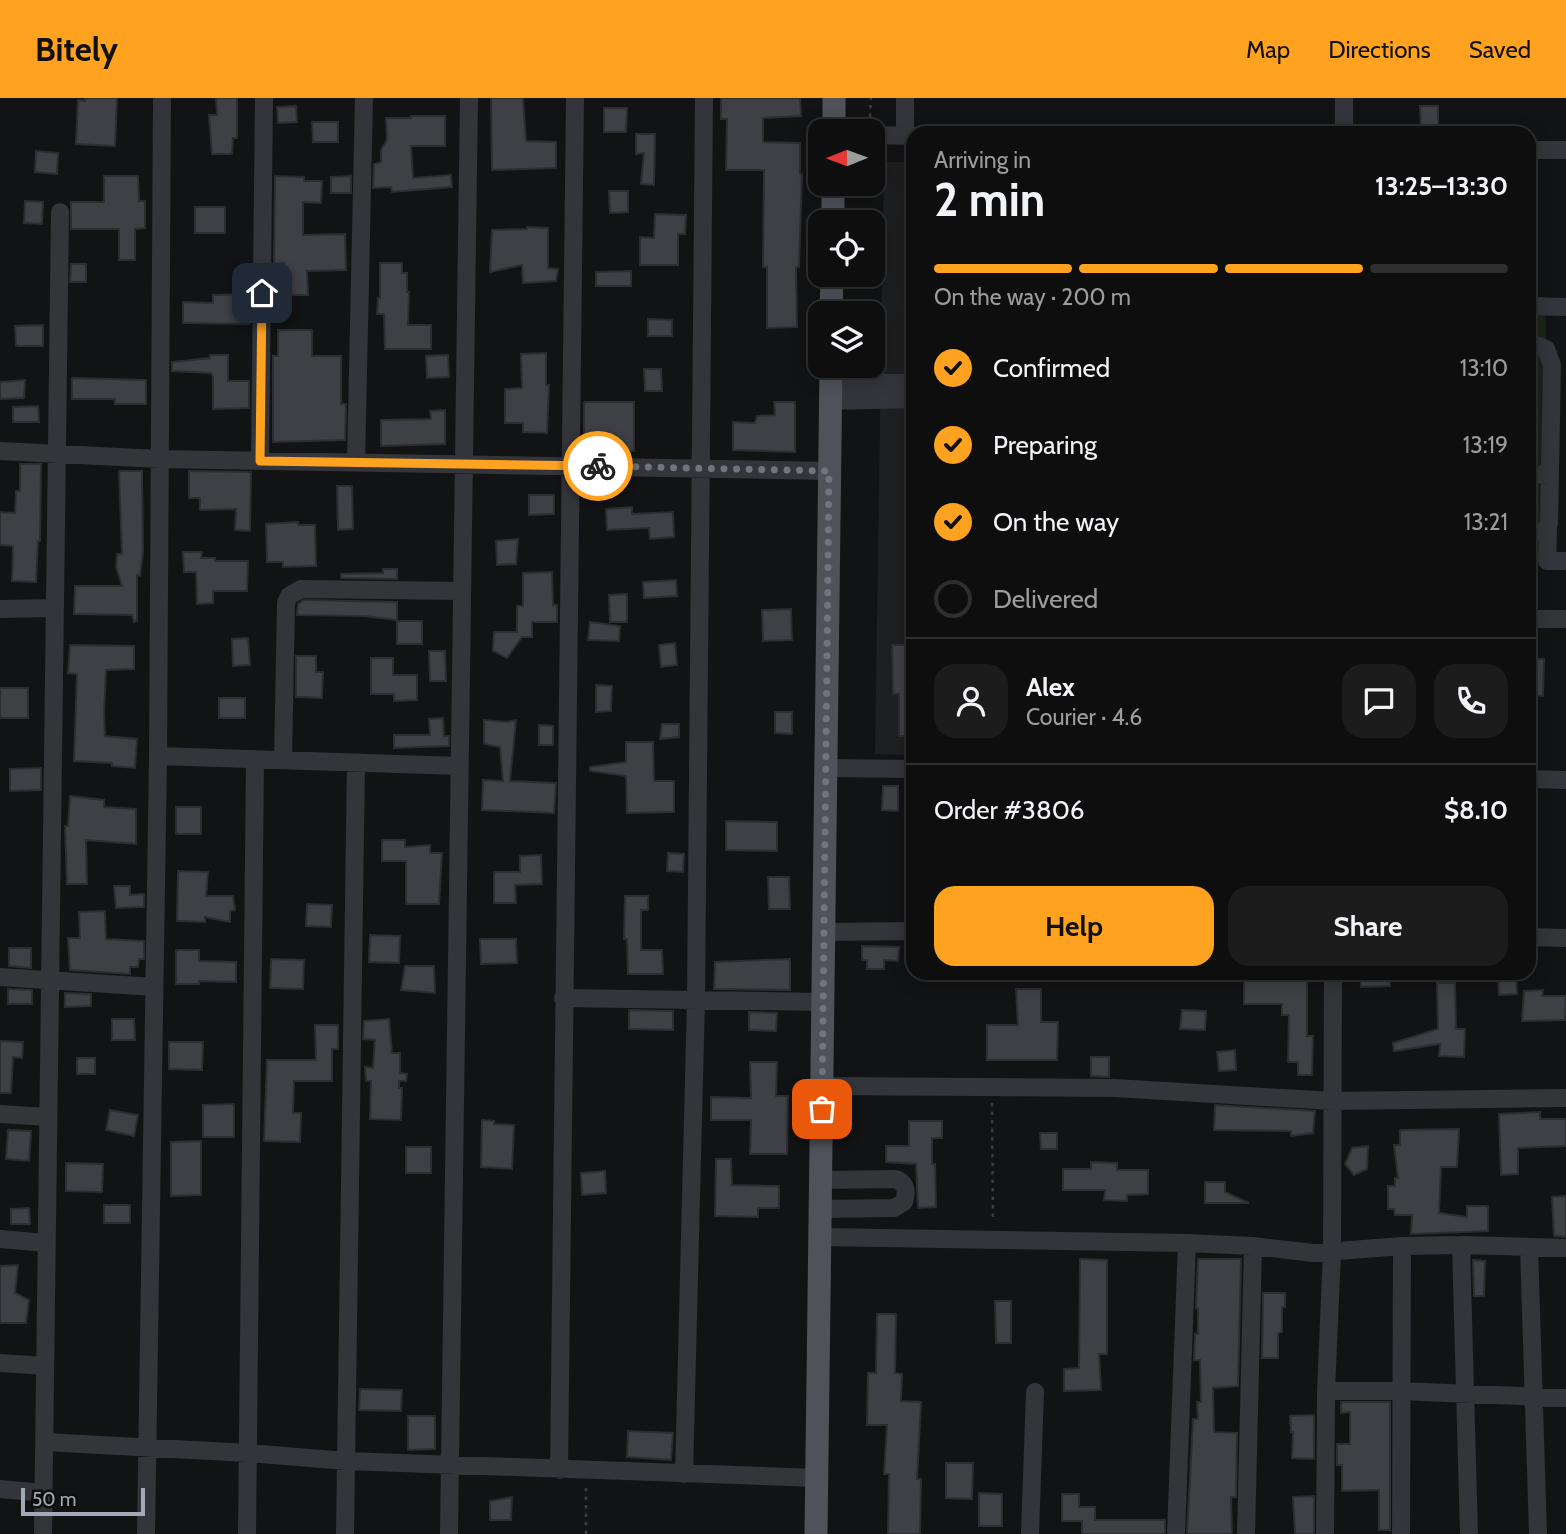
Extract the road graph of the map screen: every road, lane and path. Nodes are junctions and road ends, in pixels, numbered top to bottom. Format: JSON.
{"nodes":[{"id":1,"x":162,"y":98,"type":"edge"},
{"id":2,"x":264,"y":98,"type":"edge"},
{"id":3,"x":364,"y":98,"type":"edge"},
{"id":4,"x":468,"y":98,"type":"edge"},
{"id":5,"x":575,"y":98,"type":"edge"},
{"id":6,"x":704,"y":98,"type":"edge"},
{"id":7,"x":834,"y":98,"type":"edge"},
{"id":8,"x":870,"y":98,"type":"edge"},
{"id":9,"x":905,"y":98,"type":"edge"},
{"id":10,"x":1344,"y":98,"type":"edge"},
{"id":11,"x":834,"y":119,"type":"edge"},
{"id":12,"x":871,"y":119,"type":"edge"},
{"id":13,"x":908,"y":126,"type":"edge"},
{"id":14,"x":1344,"y":126,"type":"edge"},
{"id":15,"x":886,"y":131,"type":"edge"},
{"id":16,"x":906,"y":135,"type":"edge"},
{"id":17,"x":1536,"y":149,"type":"edge"},
{"id":18,"x":1566,"y":150,"type":"edge"},
{"id":19,"x":60,"y":212,"type":"dead end"},
{"id":20,"x":1536,"y":306,"type":"edge"},
{"id":21,"x":1566,"y":307,"type":"edge"},
{"id":22,"x":1536,"y":346,"type":"edge"},
{"id":23,"x":830,"y":383,"type":"edge"},
{"id":24,"x":906,"y":383,"type":"edge"},
{"id":25,"x":906,"y":397,"type":"edge"},
{"id":26,"x":0,"y":451,"type":"edge"},
{"id":27,"x":57,"y":453,"type":"junction"},
{"id":28,"x":159,"y":459,"type":"junction"},
{"id":29,"x":260,"y":461,"type":"junction"},
{"id":30,"x":356,"y":462,"type":"junction"},
{"id":31,"x":462,"y":464,"type":"junction"},
{"id":32,"x":573,"y":465,"type":"junction"},
{"id":33,"x":700,"y":468,"type":"junction"},
{"id":34,"x":829,"y":471,"type":"junction"},
{"id":35,"x":1536,"y":474,"type":"edge"},
{"id":36,"x":1550,"y":475,"type":"junction"},
{"id":37,"x":1548,"y":528,"type":"junction"},
{"id":38,"x":1536,"y":533,"type":"edge"},
{"id":39,"x":1566,"y":561,"type":"edge"},
{"id":40,"x":461,"y":591,"type":"junction"},
{"id":41,"x":55,"y":608,"type":"junction"},
{"id":42,"x":0,"y":609,"type":"edge"},
{"id":43,"x":1536,"y":619,"type":"edge"},
{"id":44,"x":1566,"y":619,"type":"edge"},
{"id":45,"x":158,"y":756,"type":"junction"},
{"id":46,"x":255,"y":760,"type":"junction"},
{"id":47,"x":283,"y":760,"type":"junction"},
{"id":48,"x":356,"y":763,"type":"junction"},
{"id":49,"x":459,"y":766,"type":"junction"},
{"id":50,"x":824,"y":768,"type":"junction"},
{"id":51,"x":906,"y":769,"type":"edge"},
{"id":52,"x":1536,"y":779,"type":"edge"},
{"id":53,"x":1566,"y":779,"type":"edge"},
{"id":54,"x":906,"y":931,"type":"edge"},
{"id":55,"x":824,"y":932,"type":"junction"},
{"id":56,"x":1536,"y":937,"type":"edge"},
{"id":57,"x":1566,"y":938,"type":"edge"},
{"id":58,"x":0,"y":977,"type":"edge"},
{"id":59,"x":1333,"y":980,"type":"edge"},
{"id":60,"x":50,"y":981,"type":"junction"},
{"id":61,"x":155,"y":987,"type":"junction"},
{"id":62,"x":563,"y":998,"type":"junction"},
{"id":63,"x":696,"y":1000,"type":"junction"},
{"id":64,"x":823,"y":1002,"type":"junction"},
{"id":65,"x":822,"y":1086,"type":"junction"},
{"id":66,"x":991,"y":1087,"type":"junction"},
{"id":67,"x":1566,"y":1098,"type":"edge"},
{"id":68,"x":1332,"y":1101,"type":"junction"},
{"id":69,"x":0,"y":1114,"type":"edge"},
{"id":70,"x":48,"y":1117,"type":"junction"},
{"id":71,"x":822,"y":1180,"type":"junction"},
{"id":72,"x":821,"y":1209,"type":"junction"},
{"id":73,"x":821,"y":1237,"type":"junction"},
{"id":74,"x":994,"y":1239,"type":"junction"},
{"id":75,"x":0,"y":1240,"type":"edge"},
{"id":76,"x":46,"y":1243,"type":"junction"},
{"id":77,"x":1187,"y":1243,"type":"junction"},
{"id":78,"x":1461,"y":1245,"type":"junction"},
{"id":79,"x":1253,"y":1246,"type":"junction"},
{"id":80,"x":1402,"y":1246,"type":"junction"},
{"id":81,"x":1529,"y":1247,"type":"junction"},
{"id":82,"x":1566,"y":1248,"type":"edge"},
{"id":83,"x":1332,"y":1252,"type":"junction"},
{"id":84,"x":0,"y":1363,"type":"edge"},
{"id":85,"x":45,"y":1366,"type":"junction"},
{"id":86,"x":1326,"y":1391,"type":"junction"},
{"id":87,"x":1400,"y":1391,"type":"junction"},
{"id":88,"x":1035,"y":1392,"type":"dead end"},
{"id":89,"x":1465,"y":1395,"type":"junction"},
{"id":90,"x":1533,"y":1397,"type":"junction"},
{"id":91,"x":1566,"y":1398,"type":"edge"},
{"id":92,"x":45,"y":1442,"type":"junction"},
{"id":93,"x":146,"y":1447,"type":"junction"},
{"id":94,"x":248,"y":1453,"type":"junction"},
{"id":95,"x":347,"y":1461,"type":"junction"},
{"id":96,"x":451,"y":1465,"type":"junction"},
{"id":97,"x":559,"y":1470,"type":"junction"},
{"id":98,"x":587,"y":1471,"type":"junction"},
{"id":99,"x":684,"y":1474,"type":"junction"},
{"id":100,"x":817,"y":1478,"type":"junction"},
{"id":101,"x":0,"y":1489,"type":"edge"},
{"id":102,"x":44,"y":1493,"type":"junction"},
{"id":103,"x":43,"y":1534,"type":"edge"},
{"id":104,"x":146,"y":1534,"type":"edge"},
{"id":105,"x":247,"y":1534,"type":"edge"},
{"id":106,"x":345,"y":1534,"type":"edge"},
{"id":107,"x":449,"y":1534,"type":"edge"},
{"id":108,"x":586,"y":1534,"type":"edge"},
{"id":109,"x":817,"y":1534,"type":"edge"},
{"id":110,"x":1030,"y":1534,"type":"edge"},
{"id":111,"x":1176,"y":1534,"type":"edge"},
{"id":112,"x":1246,"y":1534,"type":"edge"},
{"id":113,"x":1325,"y":1534,"type":"edge"},
{"id":114,"x":1401,"y":1534,"type":"edge"},
{"id":115,"x":1469,"y":1534,"type":"edge"},
{"id":116,"x":1538,"y":1534,"type":"edge"}],
"edges":[{"from":1,"to":28,"type":"street"},
{"from":2,"to":29,"type":"street"},
{"from":3,"to":30,"type":"street"},
{"from":4,"to":31,"type":"street"},
{"from":5,"to":32,"type":"street"},
{"from":6,"to":33,"type":"street"},
{"from":7,"to":11,"type":"main road"},
{"from":8,"to":12,"type":"path"},
{"from":9,"to":13,"type":"street"},
{"from":10,"to":14,"type":"street"},
{"from":15,"to":16,"type":"street"},
{"from":17,"to":18,"type":"street"},
{"from":19,"to":27,"type":"street"},
{"from":20,"to":21,"type":"street"},
{"from":22,"to":36,"type":"street"},
{"from":23,"to":24,"type":"street"},
{"from":23,"to":25,"type":"street"},
{"from":23,"to":34,"type":"main road"},
{"from":26,"to":27,"type":"street"},
{"from":27,"to":28,"type":"street"},
{"from":27,"to":41,"type":"street"},
{"from":28,"to":29,"type":"street"},
{"from":28,"to":45,"type":"street"},
{"from":29,"to":30,"type":"street"},
{"from":30,"to":31,"type":"street"},
{"from":31,"to":32,"type":"street"},
{"from":31,"to":40,"type":"street"},
{"from":32,"to":33,"type":"street"},
{"from":32,"to":62,"type":"street"},
{"from":33,"to":34,"type":"street"},
{"from":33,"to":63,"type":"street"},
{"from":34,"to":50,"type":"main road"},
{"from":35,"to":36,"type":"street"},
{"from":36,"to":37,"type":"street"},
{"from":37,"to":38,"type":"street"},
{"from":37,"to":39,"type":"street"},
{"from":40,"to":47,"type":"street"},
{"from":40,"to":49,"type":"street"},
{"from":41,"to":42,"type":"street"},
{"from":41,"to":60,"type":"street"},
{"from":43,"to":44,"type":"street"},
{"from":45,"to":46,"type":"street"},
{"from":45,"to":61,"type":"street"},
{"from":46,"to":47,"type":"street"},
{"from":46,"to":94,"type":"street"},
{"from":47,"to":48,"type":"street"},
{"from":48,"to":49,"type":"street"},
{"from":48,"to":95,"type":"street"},
{"from":49,"to":96,"type":"street"},
{"from":50,"to":51,"type":"street"},
{"from":50,"to":55,"type":"main road"},
{"from":52,"to":53,"type":"street"},
{"from":54,"to":55,"type":"street"},
{"from":55,"to":64,"type":"main road"},
{"from":56,"to":57,"type":"street"},
{"from":58,"to":60,"type":"street"},
{"from":59,"to":68,"type":"street"},
{"from":60,"to":61,"type":"street"},
{"from":60,"to":70,"type":"street"},
{"from":61,"to":93,"type":"street"},
{"from":62,"to":63,"type":"street"},
{"from":62,"to":97,"type":"street"},
{"from":63,"to":64,"type":"street"},
{"from":63,"to":99,"type":"street"},
{"from":64,"to":65,"type":"main road"},
{"from":65,"to":66,"type":"street"},
{"from":65,"to":71,"type":"main road"},
{"from":66,"to":68,"type":"street"},
{"from":66,"to":74,"type":"path"},
{"from":67,"to":68,"type":"street"},
{"from":68,"to":83,"type":"street"},
{"from":69,"to":70,"type":"street"},
{"from":70,"to":76,"type":"street"},
{"from":71,"to":72,"type":"main road"},
{"from":71,"to":72,"type":"street"},
{"from":72,"to":73,"type":"main road"},
{"from":73,"to":74,"type":"street"},
{"from":73,"to":100,"type":"main road"},
{"from":74,"to":77,"type":"street"},
{"from":75,"to":76,"type":"street"},
{"from":76,"to":85,"type":"street"},
{"from":77,"to":79,"type":"street"},
{"from":77,"to":111,"type":"street"},
{"from":78,"to":80,"type":"street"},
{"from":78,"to":81,"type":"street"},
{"from":78,"to":89,"type":"street"},
{"from":79,"to":83,"type":"street"},
{"from":79,"to":112,"type":"street"},
{"from":80,"to":83,"type":"street"},
{"from":80,"to":87,"type":"street"},
{"from":81,"to":82,"type":"street"},
{"from":81,"to":90,"type":"street"},
{"from":83,"to":86,"type":"street"},
{"from":84,"to":85,"type":"street"},
{"from":85,"to":92,"type":"street"},
{"from":86,"to":87,"type":"street"},
{"from":86,"to":113,"type":"street"},
{"from":87,"to":89,"type":"street"},
{"from":87,"to":114,"type":"street"},
{"from":88,"to":110,"type":"street"},
{"from":89,"to":90,"type":"street"},
{"from":89,"to":115,"type":"street"},
{"from":90,"to":91,"type":"street"},
{"from":90,"to":116,"type":"street"},
{"from":92,"to":93,"type":"street"},
{"from":92,"to":102,"type":"street"},
{"from":93,"to":94,"type":"street"},
{"from":93,"to":104,"type":"street"},
{"from":94,"to":95,"type":"street"},
{"from":94,"to":105,"type":"street"},
{"from":95,"to":96,"type":"street"},
{"from":95,"to":106,"type":"street"},
{"from":96,"to":97,"type":"street"},
{"from":96,"to":107,"type":"street"},
{"from":97,"to":98,"type":"street"},
{"from":98,"to":99,"type":"street"},
{"from":98,"to":108,"type":"path"},
{"from":99,"to":100,"type":"street"},
{"from":100,"to":109,"type":"main road"},
{"from":101,"to":102,"type":"street"},
{"from":102,"to":103,"type":"street"}]}
